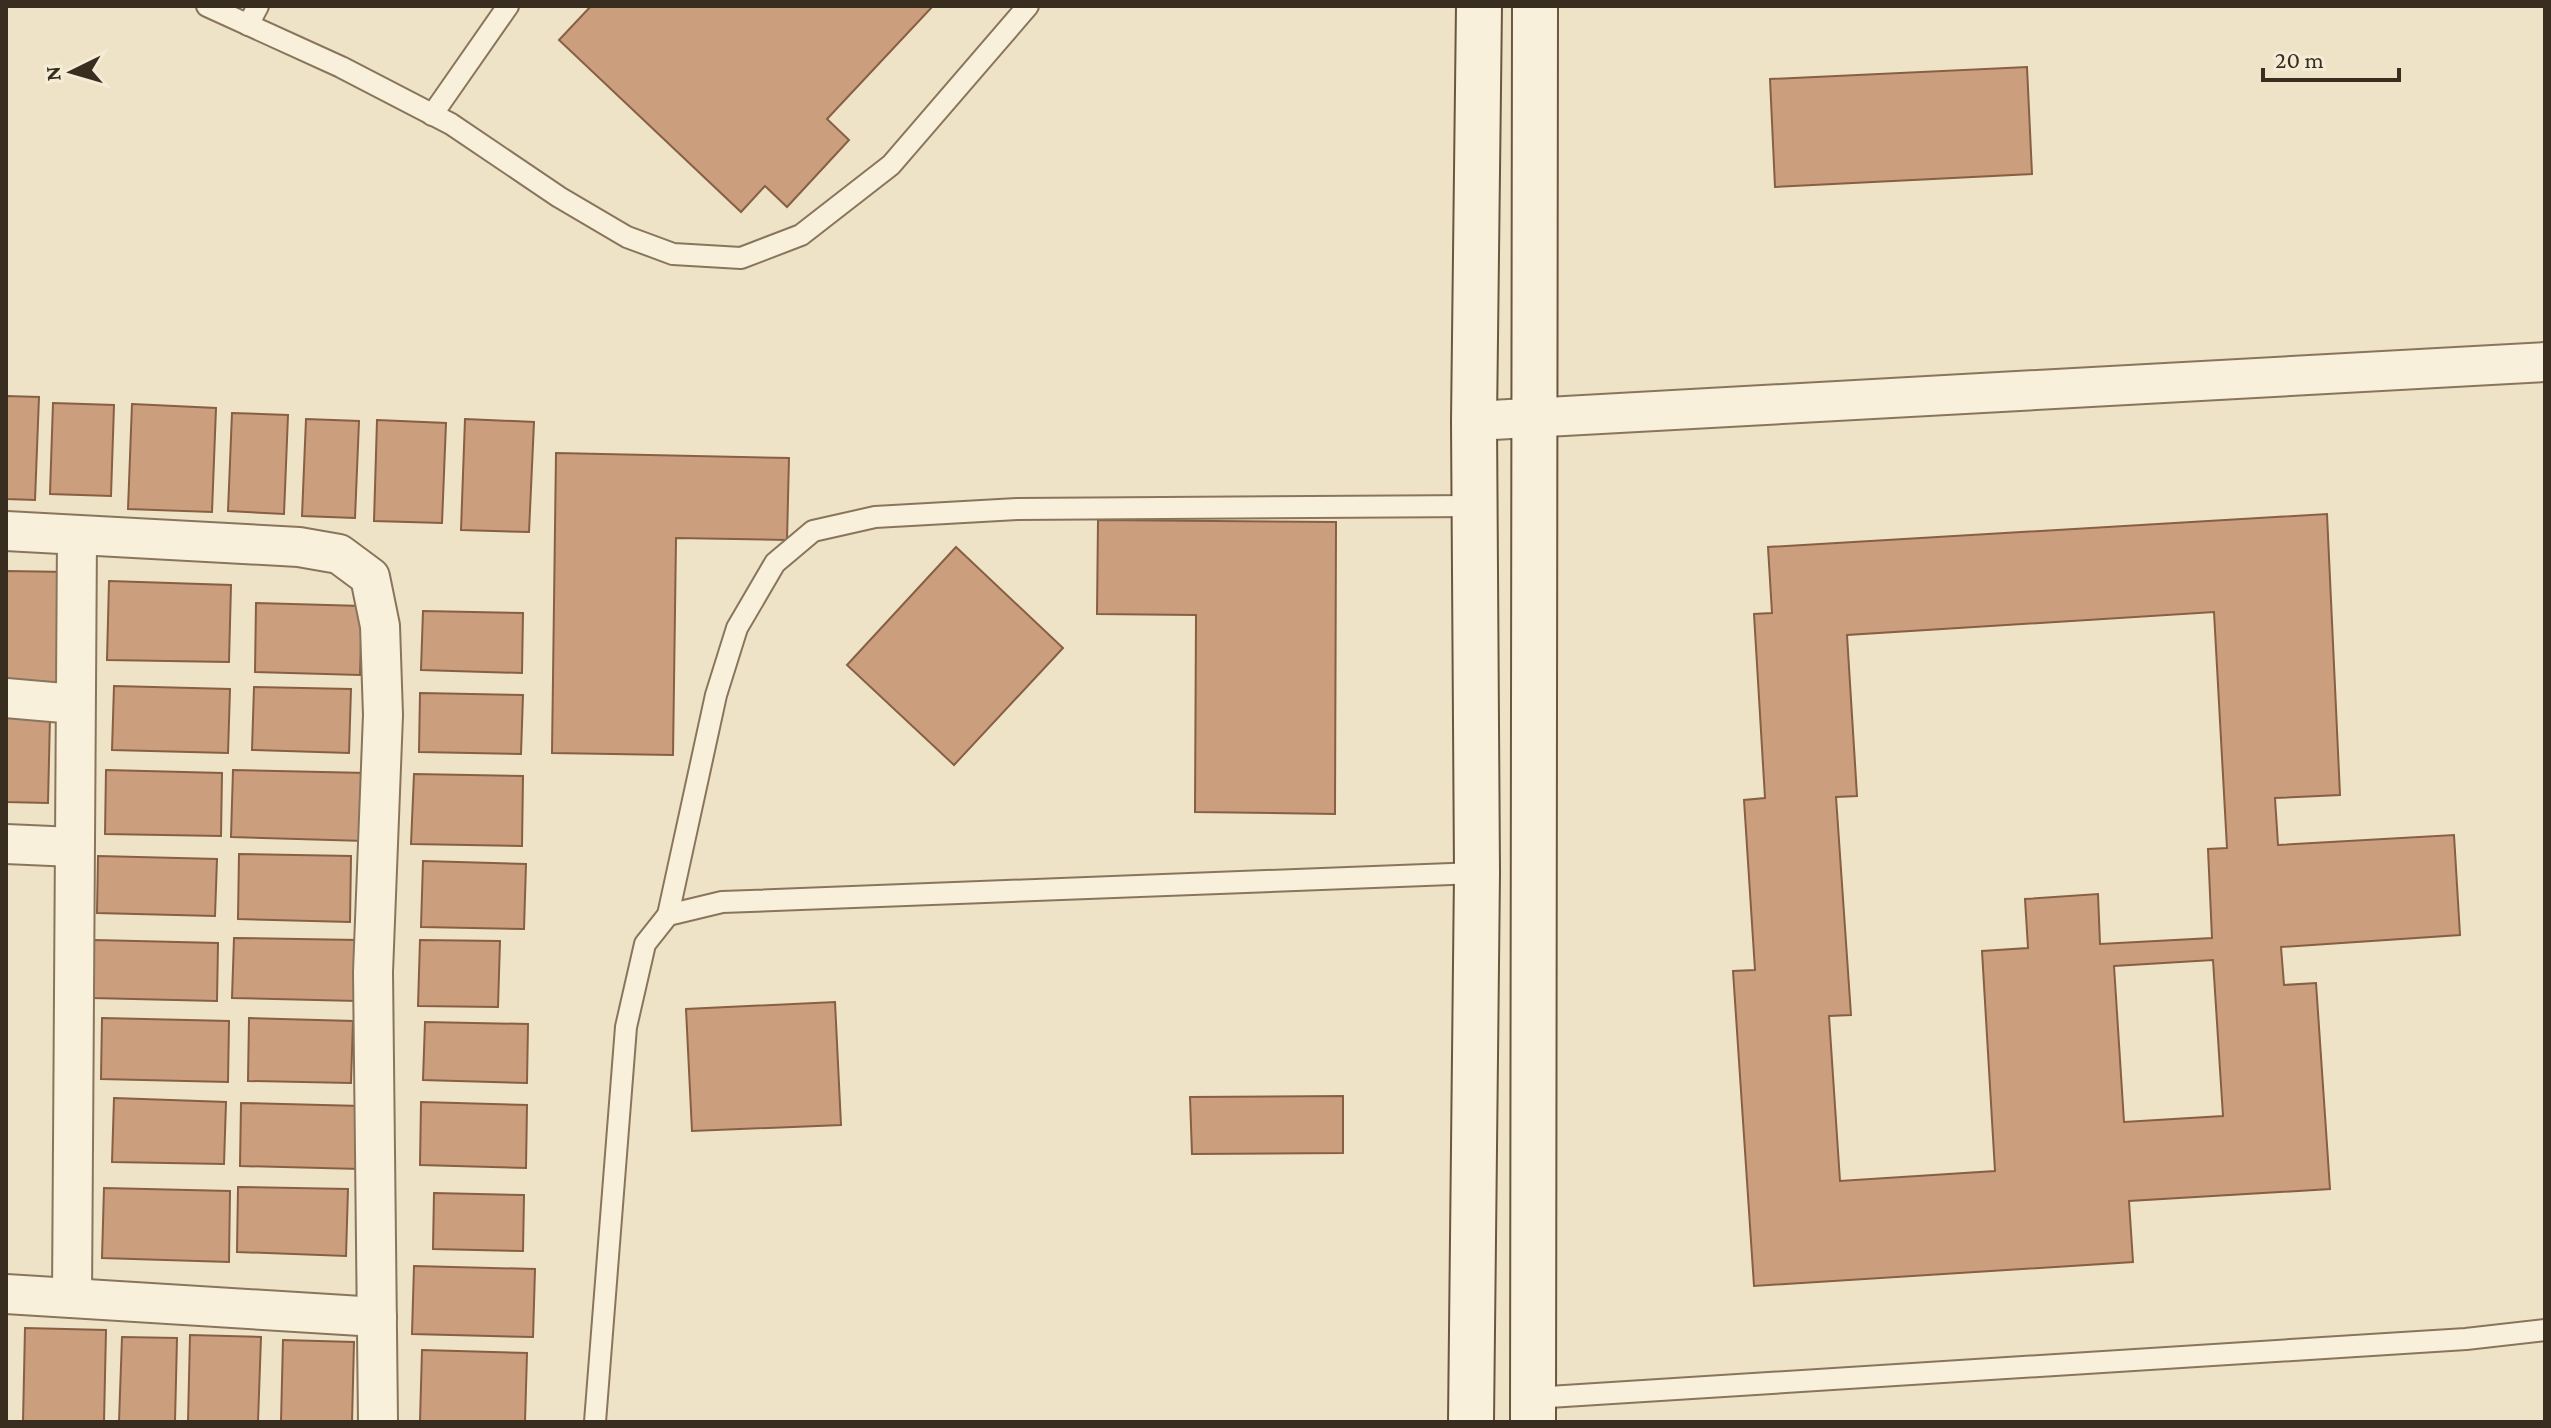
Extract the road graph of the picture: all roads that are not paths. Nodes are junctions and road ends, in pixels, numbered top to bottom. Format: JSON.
{"nodes":[{"id":1,"x":207,"y":6,"type":"edge"},
{"id":2,"x":258,"y":6,"type":"edge"},
{"id":3,"x":508,"y":6,"type":"edge"},
{"id":4,"x":1028,"y":6,"type":"edge"},
{"id":5,"x":1479,"y":6,"type":"edge"},
{"id":6,"x":1535,"y":6,"type":"edge"},
{"id":7,"x":248,"y":25,"type":"junction"},
{"id":8,"x":432,"y":115,"type":"junction"},
{"id":9,"x":2545,"y":362,"type":"edge"},
{"id":10,"x":1535,"y":418,"type":"junction"},
{"id":11,"x":1474,"y":421,"type":"junction"},
{"id":12,"x":1475,"y":506,"type":"junction"},
{"id":13,"x":6,"y":531,"type":"edge"},
{"id":14,"x":77,"y":537,"type":"junction"},
{"id":15,"x":6,"y":698,"type":"edge"},
{"id":16,"x":75,"y":704,"type":"junction"},
{"id":17,"x":6,"y":844,"type":"edge"},
{"id":18,"x":74,"y":847,"type":"junction"},
{"id":19,"x":1477,"y":873,"type":"junction"},
{"id":20,"x":668,"y":915,"type":"junction"},
{"id":21,"x":6,"y":1294,"type":"edge"},
{"id":22,"x":72,"y":1298,"type":"junction"},
{"id":23,"x":377,"y":1317,"type":"junction"},
{"id":24,"x":2545,"y":1330,"type":"edge"},
{"id":25,"x":1533,"y":1410,"type":"edge"},
{"id":26,"x":378,"y":1422,"type":"edge"},
{"id":27,"x":595,"y":1422,"type":"edge"},
{"id":28,"x":1471,"y":1422,"type":"edge"}],
"edges":[{"from":1,"to":7,"type":"lane"},
{"from":2,"to":7,"type":"lane"},
{"from":3,"to":8,"type":"lane"},
{"from":4,"to":8,"type":"lane"},
{"from":5,"to":11,"type":"street"},
{"from":6,"to":10,"type":"street"},
{"from":7,"to":8,"type":"lane"},
{"from":9,"to":10,"type":"street"},
{"from":10,"to":11,"type":"street"},
{"from":10,"to":25,"type":"street"},
{"from":11,"to":12,"type":"street"},
{"from":12,"to":19,"type":"street"},
{"from":12,"to":20,"type":"lane"},
{"from":13,"to":14,"type":"street"},
{"from":14,"to":16,"type":"street"},
{"from":14,"to":23,"type":"street"},
{"from":15,"to":16,"type":"street"},
{"from":16,"to":18,"type":"street"},
{"from":17,"to":18,"type":"street"},
{"from":18,"to":22,"type":"street"},
{"from":19,"to":20,"type":"lane"},
{"from":19,"to":28,"type":"street"},
{"from":20,"to":27,"type":"lane"},
{"from":21,"to":22,"type":"street"},
{"from":22,"to":23,"type":"street"},
{"from":23,"to":26,"type":"street"},
{"from":24,"to":25,"type":"lane"}]}
